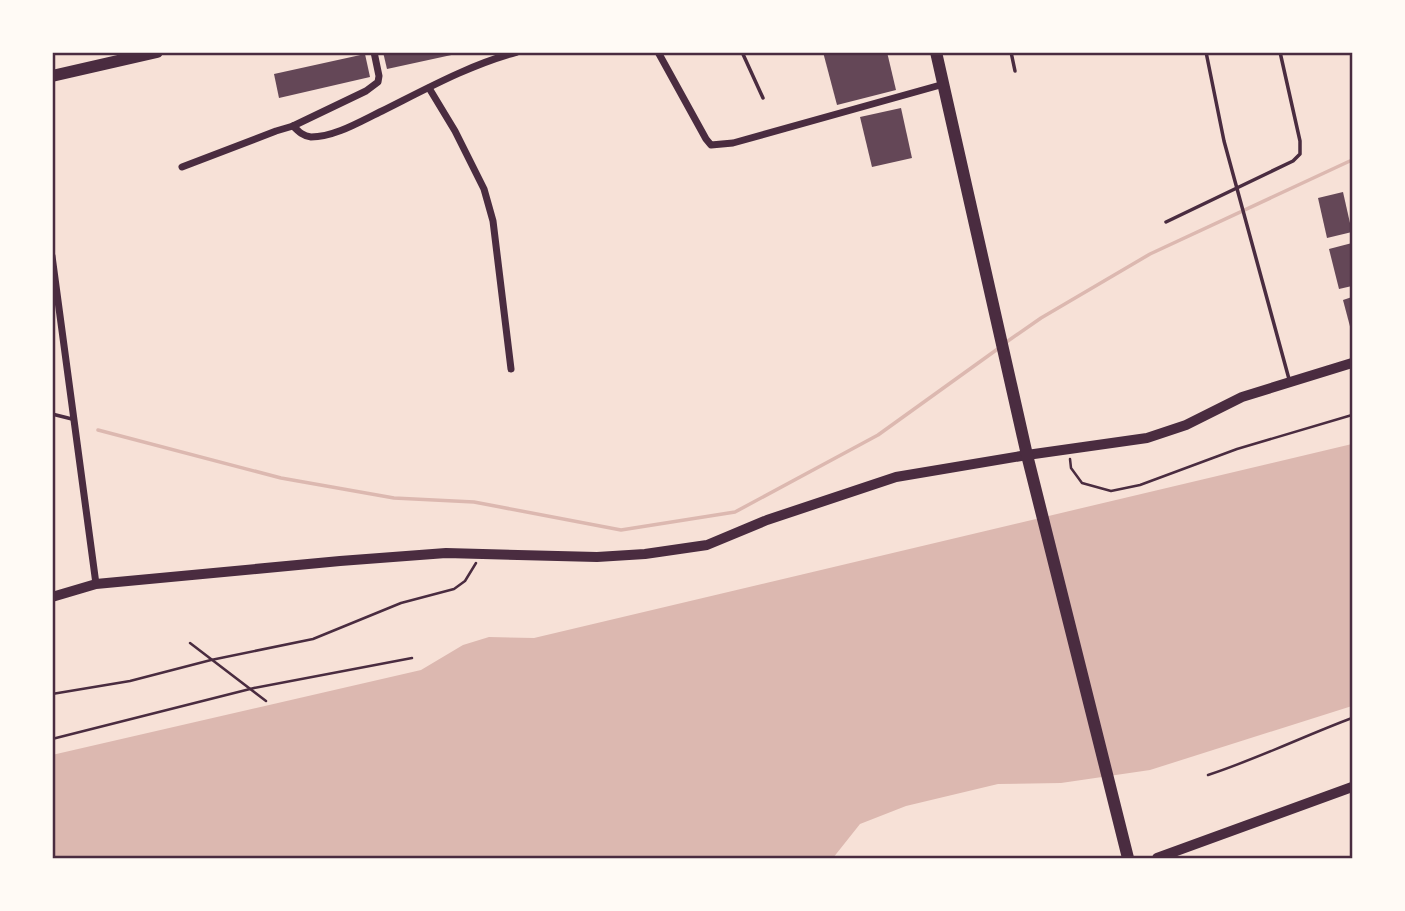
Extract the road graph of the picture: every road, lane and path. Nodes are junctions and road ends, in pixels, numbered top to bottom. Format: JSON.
{"nodes":[{"id":1,"x":157,"y":52,"type":"edge"},
{"id":2,"x":374,"y":52,"type":"edge"},
{"id":3,"x":517,"y":52,"type":"edge"},
{"id":4,"x":658,"y":52,"type":"edge"},
{"id":5,"x":742,"y":52,"type":"edge"},
{"id":6,"x":936,"y":52,"type":"edge"},
{"id":7,"x":1011,"y":52,"type":"edge"},
{"id":8,"x":1206,"y":52,"type":"edge"},
{"id":9,"x":1280,"y":52,"type":"edge"},
{"id":10,"x":1015,"y":71,"type":"dead end"},
{"id":11,"x":52,"y":76,"type":"edge"},
{"id":12,"x":944,"y":84,"type":"junction"},
{"id":13,"x":429,"y":88,"type":"junction"},
{"id":14,"x":763,"y":99,"type":"dead end"},
{"id":15,"x":293,"y":126,"type":"junction"},
{"id":16,"x":182,"y":167,"type":"dead end"},
{"id":17,"x":1236,"y":187,"type":"junction"},
{"id":18,"x":1166,"y":222,"type":"dead end"},
{"id":19,"x":52,"y":256,"type":"edge"},
{"id":20,"x":1353,"y":363,"type":"edge"},
{"id":21,"x":511,"y":369,"type":"dead end"},
{"id":22,"x":1290,"y":382,"type":"junction"},
{"id":23,"x":52,"y":414,"type":"edge"},
{"id":24,"x":1353,"y":415,"type":"edge"},
{"id":25,"x":74,"y":419,"type":"junction"},
{"id":26,"x":1068,"y":449,"type":"junction"},
{"id":27,"x":1027,"y":455,"type":"junction"},
{"id":28,"x":481,"y":554,"type":"junction"},
{"id":29,"x":96,"y":584,"type":"junction"},
{"id":30,"x":52,"y":597,"type":"edge"},
{"id":31,"x":190,"y":643,"type":"dead end"},
{"id":32,"x":412,"y":658,"type":"dead end"},
{"id":33,"x":211,"y":660,"type":"junction"},
{"id":34,"x":249,"y":689,"type":"junction"},
{"id":35,"x":52,"y":694,"type":"edge"},
{"id":36,"x":266,"y":701,"type":"dead end"},
{"id":37,"x":1353,"y":718,"type":"edge"},
{"id":38,"x":52,"y":739,"type":"edge"},
{"id":39,"x":1208,"y":775,"type":"dead end"},
{"id":40,"x":1353,"y":787,"type":"edge"},
{"id":41,"x":1128,"y":859,"type":"edge"},
{"id":42,"x":1157,"y":859,"type":"edge"}],
"edges":[{"from":1,"to":11,"type":"main road"},
{"from":2,"to":15,"type":"street"},
{"from":3,"to":13,"type":"street"},
{"from":4,"to":12,"type":"street"},
{"from":5,"to":14,"type":"lane"},
{"from":6,"to":12,"type":"main road"},
{"from":7,"to":10,"type":"lane"},
{"from":8,"to":17,"type":"lane"},
{"from":9,"to":17,"type":"lane"},
{"from":12,"to":27,"type":"main road"},
{"from":13,"to":15,"type":"street"},
{"from":13,"to":21,"type":"street"},
{"from":15,"to":16,"type":"street"},
{"from":17,"to":18,"type":"lane"},
{"from":17,"to":22,"type":"lane"},
{"from":19,"to":25,"type":"street"},
{"from":20,"to":22,"type":"street"},
{"from":22,"to":26,"type":"street"},
{"from":23,"to":25,"type":"lane"},
{"from":24,"to":26,"type":"path"},
{"from":25,"to":29,"type":"street"},
{"from":26,"to":27,"type":"street"},
{"from":27,"to":28,"type":"street"},
{"from":27,"to":41,"type":"main road"},
{"from":28,"to":29,"type":"street"},
{"from":28,"to":33,"type":"path"},
{"from":29,"to":30,"type":"street"},
{"from":31,"to":33,"type":"path"},
{"from":32,"to":34,"type":"path"},
{"from":33,"to":34,"type":"path"},
{"from":33,"to":35,"type":"path"},
{"from":34,"to":36,"type":"path"},
{"from":34,"to":38,"type":"path"},
{"from":37,"to":39,"type":"path"},
{"from":40,"to":42,"type":"street"}]}
